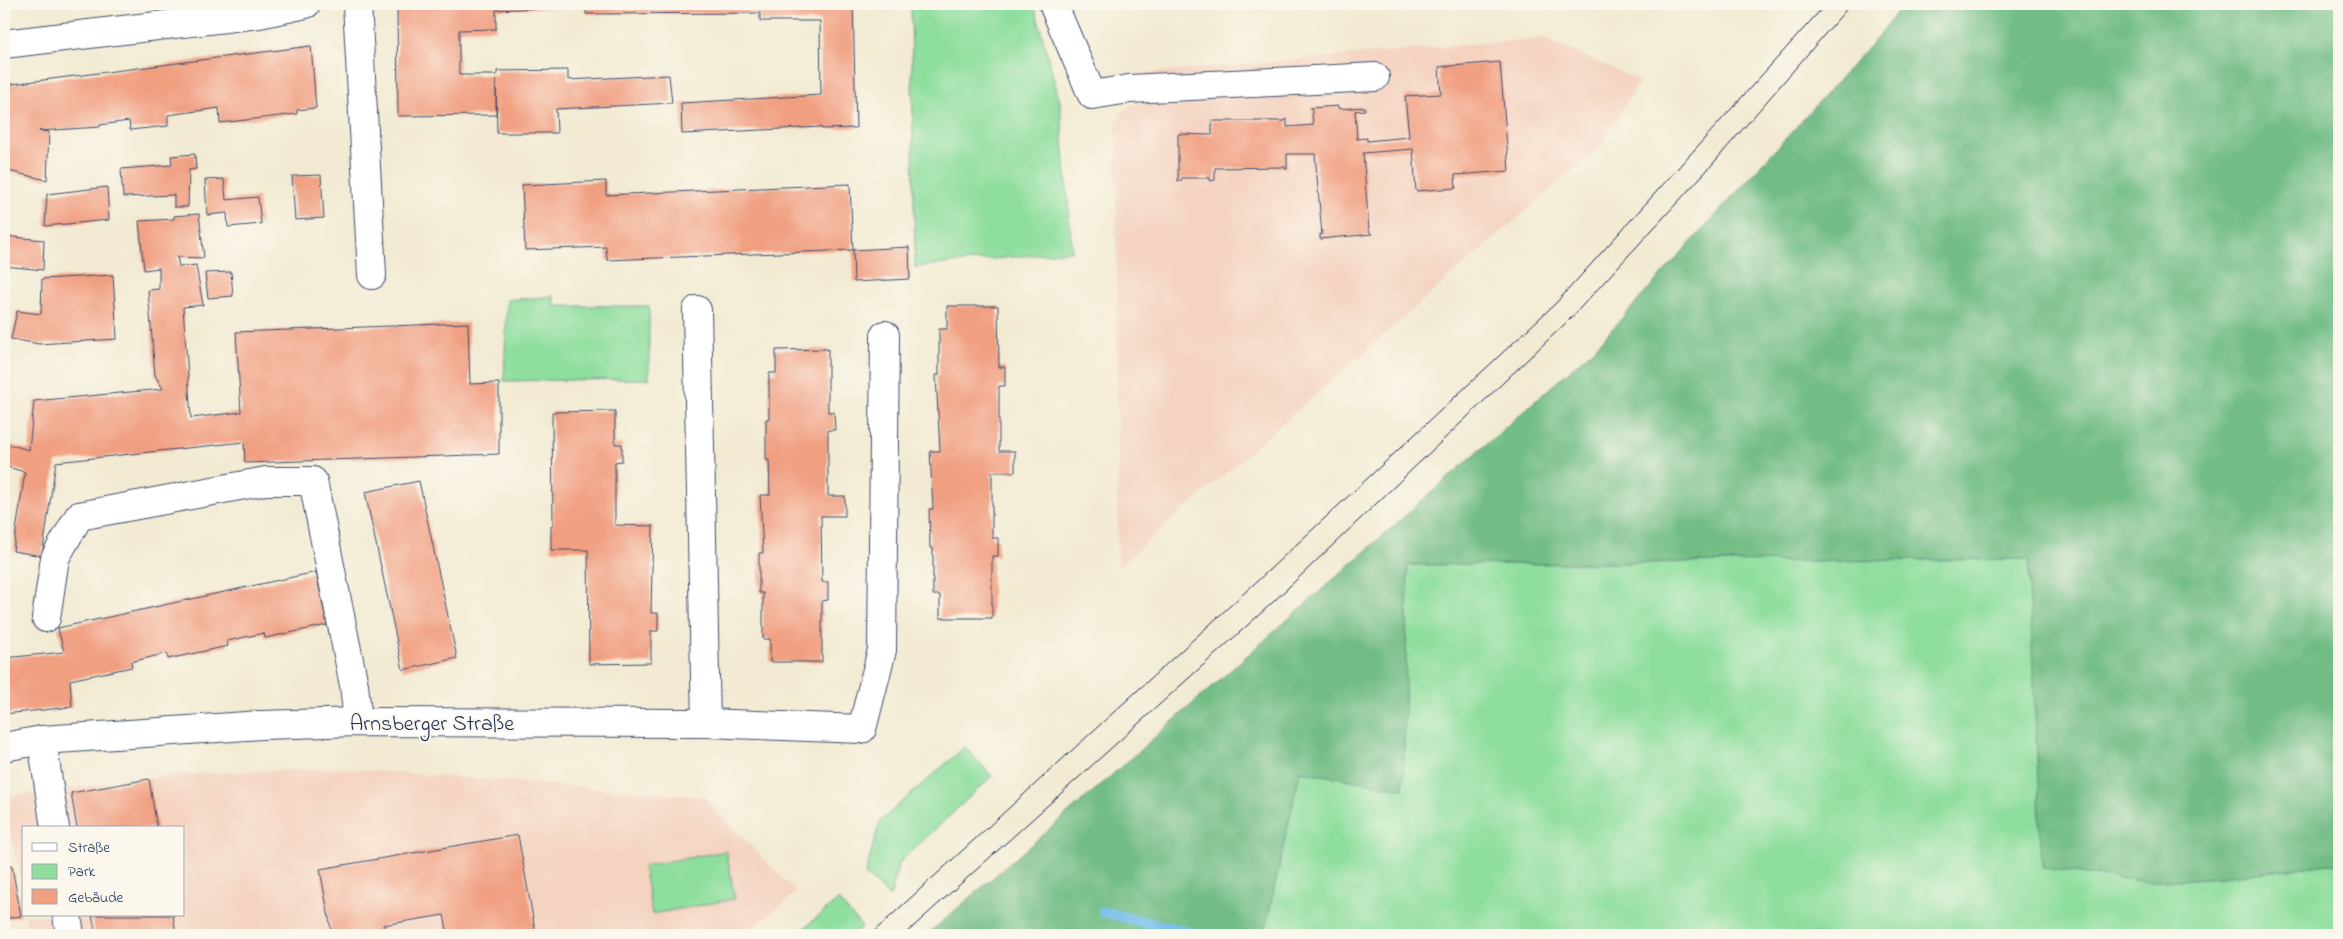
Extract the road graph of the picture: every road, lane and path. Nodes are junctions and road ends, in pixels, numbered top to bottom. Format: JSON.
{"nodes":[{"id":1,"x":306,"y":4,"type":"edge"},
{"id":2,"x":357,"y":4,"type":"edge"},
{"id":3,"x":1053,"y":4,"type":"edge"},
{"id":4,"x":4,"y":44,"type":"edge"},
{"id":5,"x":1375,"y":77,"type":"dead end"},
{"id":6,"x":372,"y":275,"type":"dead end"},
{"id":7,"x":697,"y":310,"type":"dead end"},
{"id":8,"x":885,"y":335,"type":"dead end"},
{"id":9,"x":46,"y":618,"type":"dead end"},
{"id":10,"x":358,"y":722,"type":"junction"},
{"id":11,"x":706,"y":723,"type":"junction"},
{"id":12,"x":42,"y":740,"type":"junction"},
{"id":13,"x":4,"y":747,"type":"edge"},
{"id":14,"x":55,"y":826,"type":"edge"},
{"id":15,"x":67,"y":916,"type":"edge"},
{"id":16,"x":70,"y":935,"type":"edge"}],
"edges":[{"from":1,"to":4,"type":"street"},
{"from":2,"to":6,"type":"street"},
{"from":3,"to":5,"type":"street"},
{"from":7,"to":11,"type":"street"},
{"from":8,"to":11,"type":"street","name":"Arnsberger Straße"},
{"from":9,"to":10,"type":"street"},
{"from":10,"to":11,"type":"street","name":"Arnsberger Straße"},
{"from":10,"to":12,"type":"street","name":"Arnsberger Straße"},
{"from":12,"to":13,"type":"street","name":"Arnsberger Straße"},
{"from":12,"to":14,"type":"street"},
{"from":15,"to":16,"type":"street"}]}
